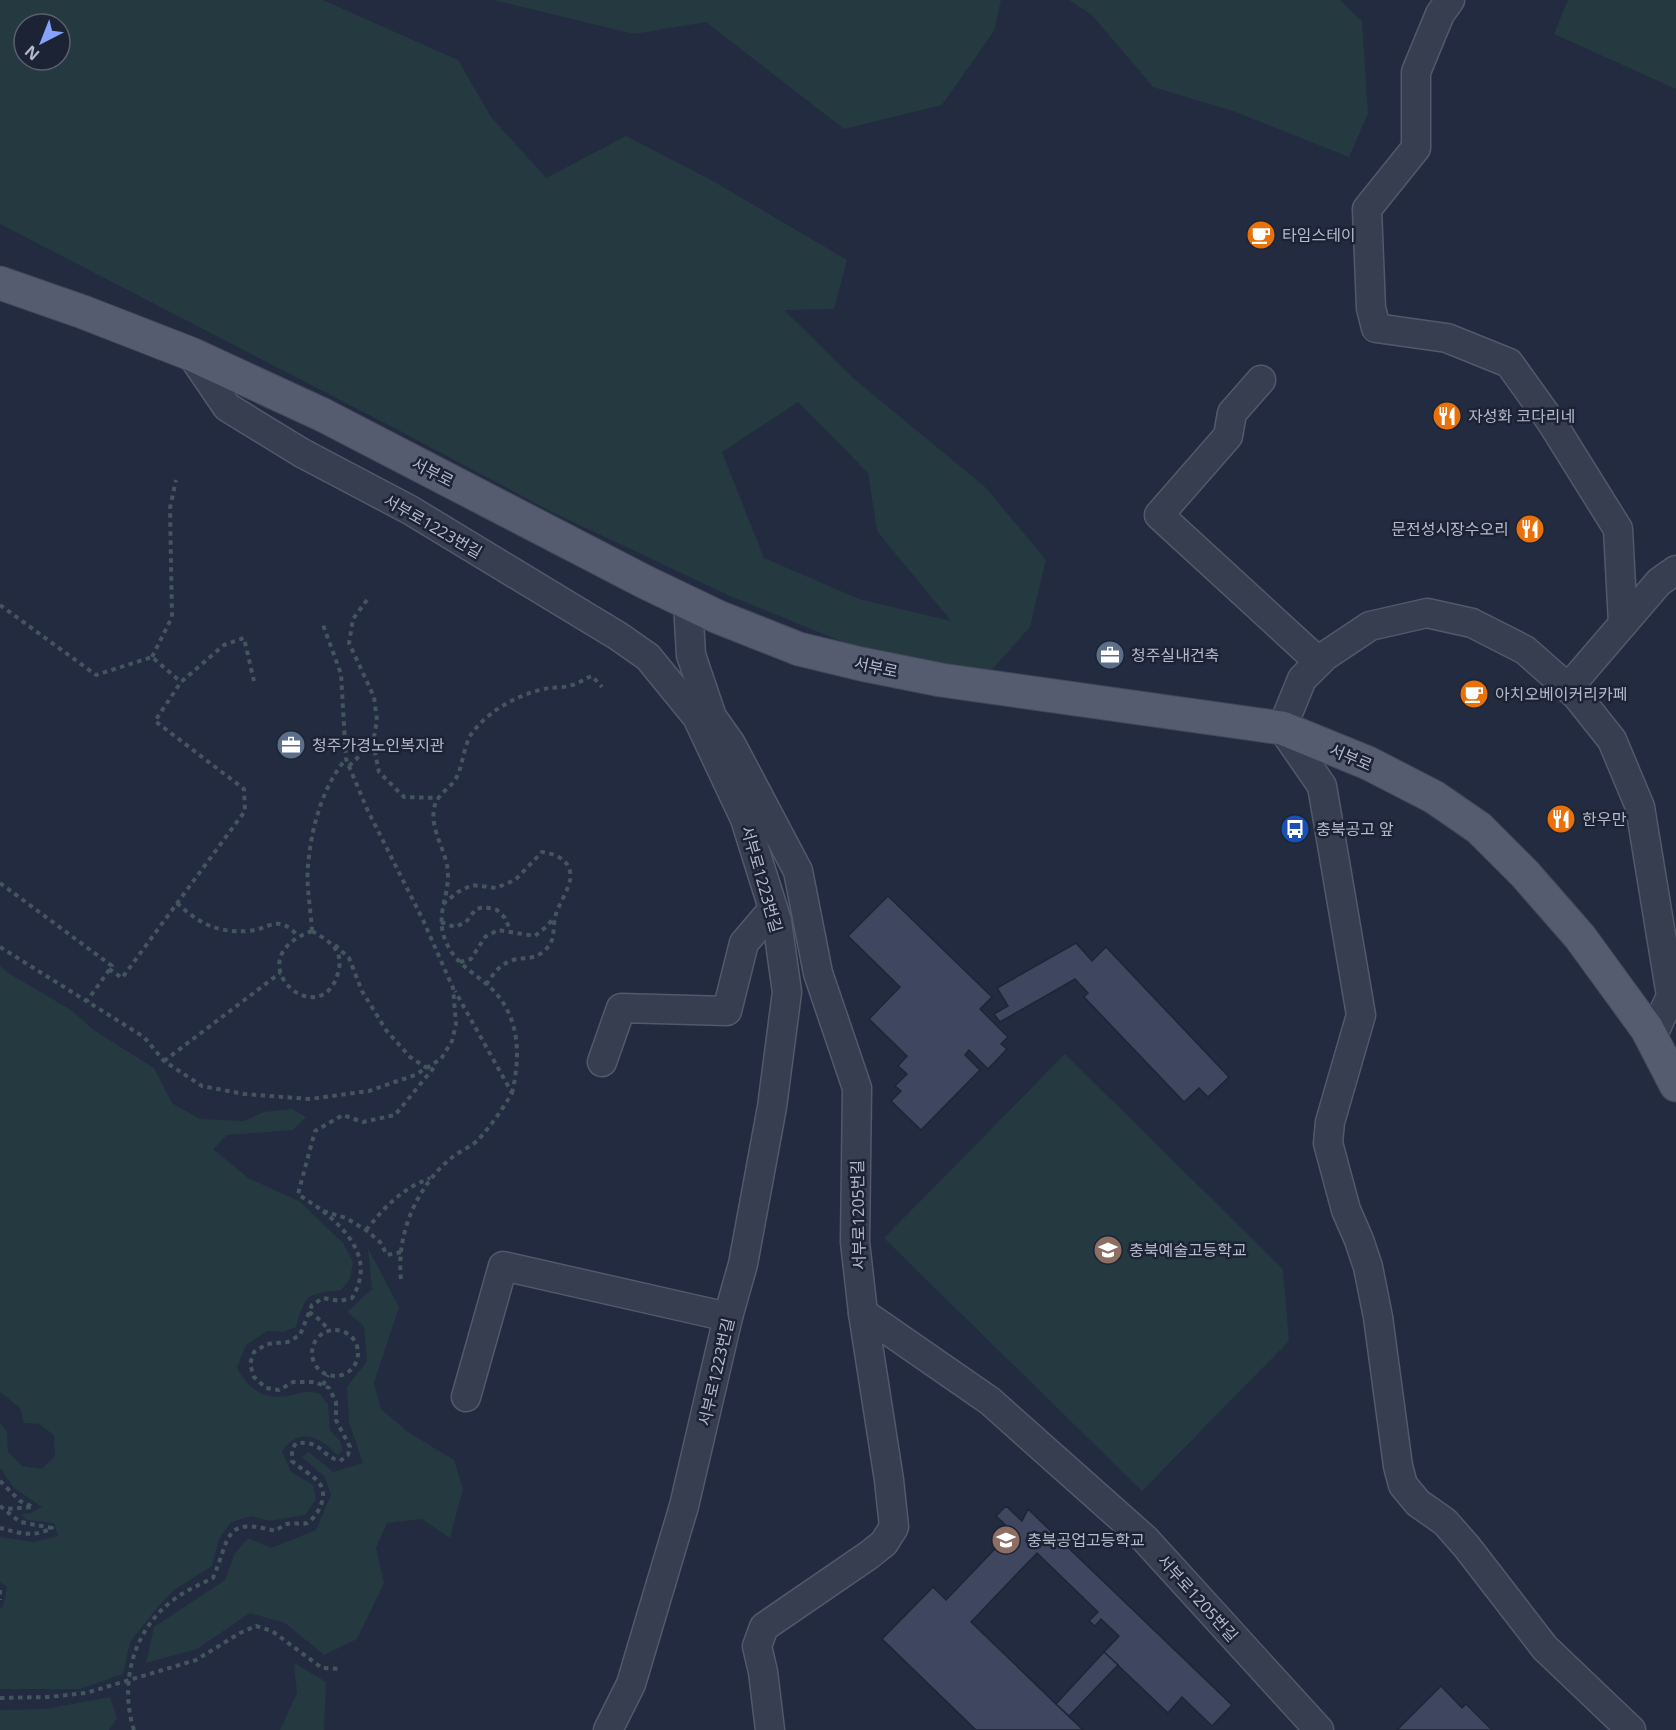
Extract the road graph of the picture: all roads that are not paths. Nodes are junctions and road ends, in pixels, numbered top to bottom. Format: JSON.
{"nodes":[{"id":1,"x":1450,"y":0,"type":"edge"},
{"id":2,"x":0,"y":283,"type":"edge"},
{"id":3,"x":191,"y":354,"type":"junction"},
{"id":4,"x":1261,"y":380,"type":"dead end"},
{"id":5,"x":1676,"y":570,"type":"edge"},
{"id":6,"x":688,"y":603,"type":"junction"},
{"id":7,"x":1623,"y":624,"type":"junction"},
{"id":8,"x":1319,"y":662,"type":"junction"},
{"id":9,"x":1568,"y":688,"type":"junction"},
{"id":10,"x":1282,"y":728,"type":"junction"},
{"id":11,"x":754,"y":811,"type":"junction"},
{"id":12,"x":773,"y":909,"type":"junction"},
{"id":13,"x":1652,"y":1037,"type":"junction"},
{"id":14,"x":602,"y":1062,"type":"dead end"},
{"id":15,"x":1676,"y":1085,"type":"edge"},
{"id":16,"x":863,"y":1313,"type":"junction"},
{"id":17,"x":728,"y":1317,"type":"junction"},
{"id":18,"x":466,"y":1397,"type":"dead end"},
{"id":19,"x":608,"y":1730,"type":"edge"},
{"id":20,"x":770,"y":1730,"type":"edge"},
{"id":21,"x":1319,"y":1730,"type":"edge"},
{"id":22,"x":1631,"y":1730,"type":"edge"}],
"edges":[{"from":1,"to":7,"type":"street"},
{"from":2,"to":3,"type":"main road","name":"서부로"},
{"from":3,"to":6,"type":"main road","name":"서부로"},
{"from":3,"to":11,"type":"street","name":"서부로1223번길"},
{"from":4,"to":8,"type":"street"},
{"from":5,"to":7,"type":"street"},
{"from":6,"to":10,"type":"main road","name":"서부로"},
{"from":6,"to":11,"type":"street","name":"서부로1205번길"},
{"from":7,"to":9,"type":"street"},
{"from":8,"to":9,"type":"street"},
{"from":8,"to":10,"type":"street"},
{"from":9,"to":13,"type":"street"},
{"from":10,"to":13,"type":"main road","name":"서부로"},
{"from":10,"to":22,"type":"street"},
{"from":11,"to":12,"type":"street","name":"서부로1223번길"},
{"from":11,"to":16,"type":"street","name":"서부로1205번길"},
{"from":12,"to":14,"type":"street"},
{"from":12,"to":17,"type":"street","name":"서부로1223번길"},
{"from":13,"to":15,"type":"main road","name":"서부로"},
{"from":16,"to":20,"type":"street"},
{"from":16,"to":21,"type":"street","name":"서부로1205번길"},
{"from":17,"to":18,"type":"street"},
{"from":17,"to":19,"type":"street","name":"서부로1223번길"}]}
